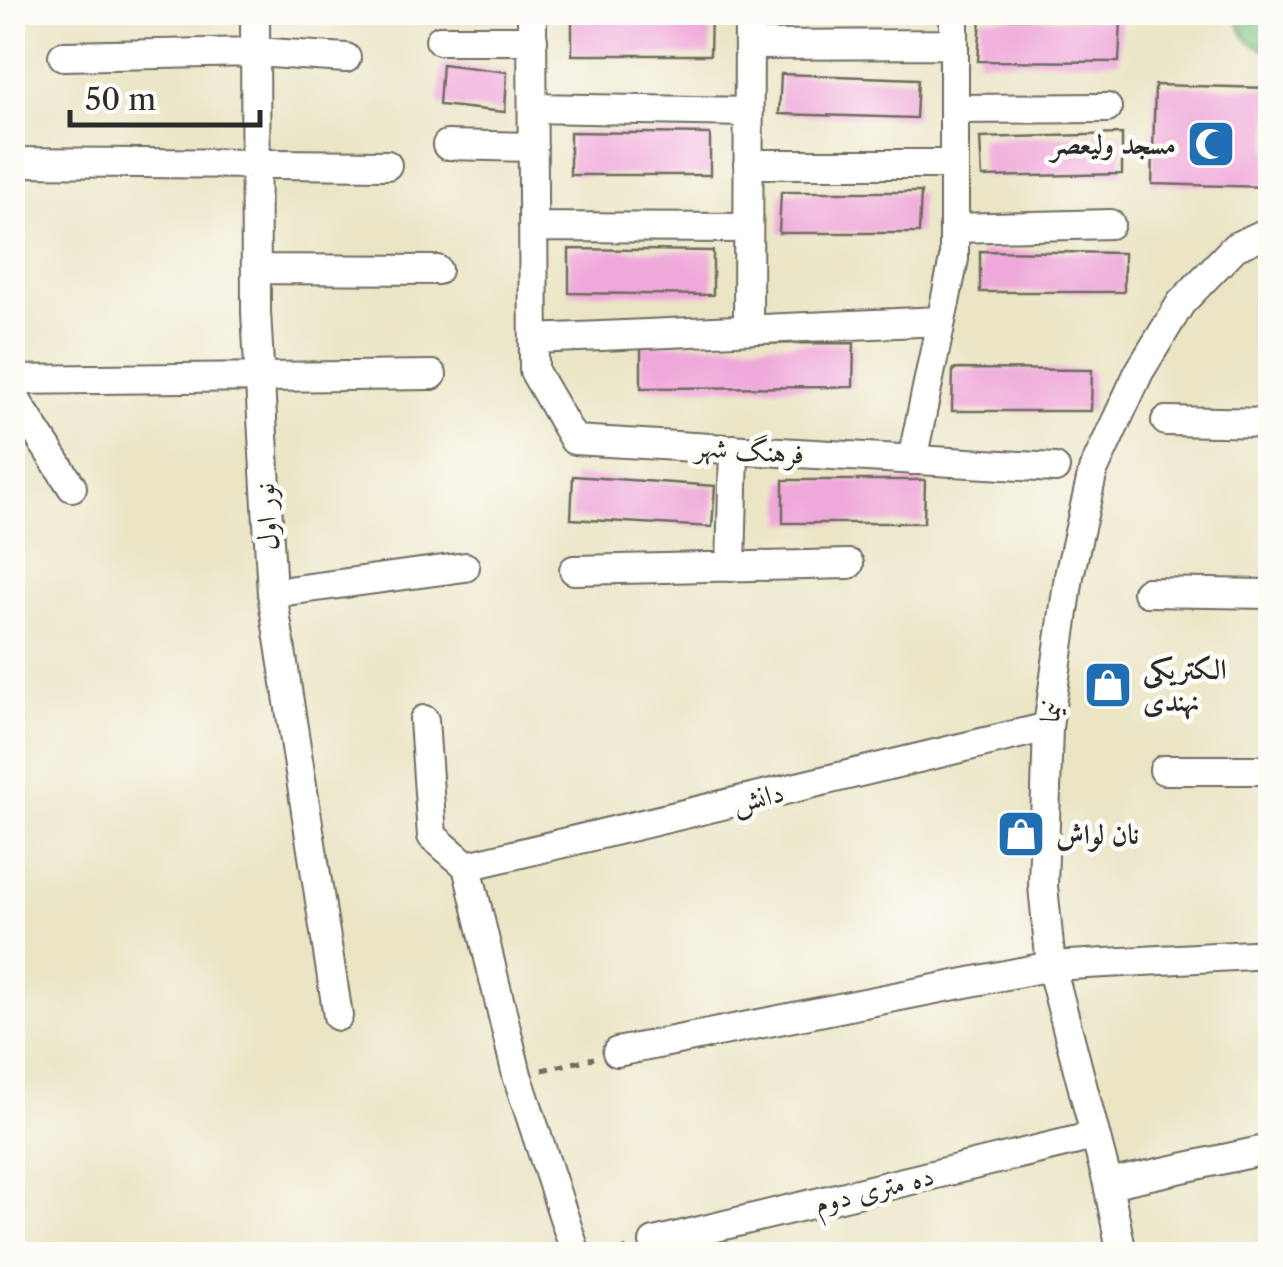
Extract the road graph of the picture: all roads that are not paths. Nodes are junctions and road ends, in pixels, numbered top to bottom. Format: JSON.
{"nodes":[{"id":1,"x":254,"y":12,"type":"edge"},
{"id":2,"x":749,"y":12,"type":"edge"},
{"id":3,"x":954,"y":12,"type":"edge"},
{"id":4,"x":532,"y":26,"type":"edge"},
{"id":5,"x":440,"y":40,"type":"dead end"},
{"id":6,"x":954,"y":44,"type":"junction"},
{"id":7,"x":749,"y":45,"type":"junction"},
{"id":8,"x":255,"y":52,"type":"junction"},
{"id":9,"x":63,"y":56,"type":"dead end"},
{"id":10,"x":346,"y":58,"type":"dead end"},
{"id":11,"x":533,"y":108,"type":"junction"},
{"id":12,"x":1106,"y":108,"type":"dead end"},
{"id":13,"x":954,"y":109,"type":"junction"},
{"id":14,"x":749,"y":112,"type":"junction"},
{"id":15,"x":447,"y":145,"type":"dead end"},
{"id":16,"x":533,"y":147,"type":"junction"},
{"id":17,"x":12,"y":162,"type":"edge"},
{"id":18,"x":256,"y":164,"type":"junction"},
{"id":19,"x":748,"y":164,"type":"junction"},
{"id":20,"x":954,"y":164,"type":"junction"},
{"id":21,"x":386,"y":166,"type":"dead end"},
{"id":22,"x":1110,"y":224,"type":"dead end"},
{"id":23,"x":533,"y":227,"type":"junction"},
{"id":24,"x":748,"y":228,"type":"junction"},
{"id":25,"x":954,"y":228,"type":"junction"},
{"id":26,"x":1270,"y":231,"type":"edge"},
{"id":27,"x":256,"y":269,"type":"junction"},
{"id":28,"x":437,"y":270,"type":"dead end"},
{"id":29,"x":941,"y":321,"type":"junction"},
{"id":30,"x":748,"y":330,"type":"junction"},
{"id":31,"x":534,"y":338,"type":"junction"},
{"id":32,"x":259,"y":375,"type":"junction"},
{"id":33,"x":432,"y":375,"type":"dead end"},
{"id":34,"x":12,"y":380,"type":"edge"},
{"id":35,"x":12,"y":394,"type":"edge"},
{"id":36,"x":1166,"y":421,"type":"dead end"},
{"id":37,"x":1270,"y":422,"type":"edge"},
{"id":38,"x":734,"y":449,"type":"junction"},
{"id":39,"x":912,"y":460,"type":"junction"},
{"id":40,"x":1055,"y":468,"type":"dead end"},
{"id":41,"x":72,"y":487,"type":"dead end"},
{"id":42,"x":848,"y":564,"type":"dead end"},
{"id":43,"x":465,"y":567,"type":"dead end"},
{"id":44,"x":731,"y":567,"type":"junction"},
{"id":45,"x":574,"y":570,"type":"dead end"},
{"id":46,"x":1147,"y":592,"type":"dead end"},
{"id":47,"x":272,"y":594,"type":"junction"},
{"id":48,"x":1270,"y":594,"type":"edge"},
{"id":49,"x":424,"y":720,"type":"dead end"},
{"id":50,"x":1048,"y":728,"type":"junction"},
{"id":51,"x":1164,"y":770,"type":"dead end"},
{"id":52,"x":1270,"y":770,"type":"edge"},
{"id":53,"x":468,"y":866,"type":"junction"},
{"id":54,"x":1270,"y":954,"type":"edge"},
{"id":55,"x":1051,"y":966,"type":"junction"},
{"id":56,"x":338,"y":1016,"type":"dead end"},
{"id":57,"x":617,"y":1052,"type":"road end"},
{"id":58,"x":1094,"y":1136,"type":"junction"},
{"id":59,"x":1270,"y":1148,"type":"edge"},
{"id":60,"x":1108,"y":1184,"type":"junction"},
{"id":61,"x":654,"y":1242,"type":"dead end"},
{"id":62,"x":576,"y":1254,"type":"edge"},
{"id":63,"x":1122,"y":1254,"type":"edge"}],
"edges":[{"from":1,"to":8,"type":"street","name":"نور اول"},
{"from":2,"to":7,"type":"street"},
{"from":3,"to":6,"type":"street"},
{"from":4,"to":5,"type":"street"},
{"from":4,"to":11,"type":"street","name":"فرهنگ شهر"},
{"from":6,"to":7,"type":"street"},
{"from":6,"to":13,"type":"street"},
{"from":7,"to":14,"type":"street"},
{"from":8,"to":9,"type":"street"},
{"from":8,"to":10,"type":"street"},
{"from":8,"to":18,"type":"street","name":"نور اول"},
{"from":11,"to":14,"type":"street"},
{"from":11,"to":16,"type":"street","name":"فرهنگ شهر"},
{"from":12,"to":13,"type":"street"},
{"from":13,"to":20,"type":"street"},
{"from":14,"to":19,"type":"street"},
{"from":15,"to":16,"type":"street"},
{"from":16,"to":23,"type":"street","name":"فرهنگ شهر"},
{"from":17,"to":18,"type":"street"},
{"from":18,"to":21,"type":"street"},
{"from":18,"to":27,"type":"street","name":"نور اول"},
{"from":19,"to":20,"type":"street"},
{"from":19,"to":24,"type":"street"},
{"from":20,"to":25,"type":"street"},
{"from":22,"to":25,"type":"street"},
{"from":23,"to":24,"type":"street"},
{"from":23,"to":31,"type":"street","name":"فرهنگ شهر"},
{"from":24,"to":30,"type":"street"},
{"from":25,"to":29,"type":"street"},
{"from":26,"to":50,"type":"street","name":"نیما"},
{"from":27,"to":28,"type":"street"},
{"from":27,"to":32,"type":"street","name":"نور اول"},
{"from":29,"to":30,"type":"street"},
{"from":29,"to":39,"type":"street"},
{"from":30,"to":31,"type":"street"},
{"from":31,"to":38,"type":"street","name":"فرهنگ شهر"},
{"from":32,"to":33,"type":"street"},
{"from":32,"to":34,"type":"street"},
{"from":32,"to":47,"type":"street","name":"نور اول"},
{"from":35,"to":41,"type":"street"},
{"from":36,"to":37,"type":"street"},
{"from":38,"to":39,"type":"street","name":"فرهنگ شهر"},
{"from":38,"to":44,"type":"street"},
{"from":39,"to":40,"type":"street","name":"فرهنگ شهر"},
{"from":42,"to":44,"type":"street"},
{"from":43,"to":47,"type":"street"},
{"from":44,"to":45,"type":"street"},
{"from":46,"to":48,"type":"street"},
{"from":47,"to":56,"type":"street","name":"نور اول"},
{"from":49,"to":53,"type":"street"},
{"from":50,"to":53,"type":"street","name":"دانش"},
{"from":50,"to":55,"type":"street","name":"نیما"},
{"from":51,"to":52,"type":"street"},
{"from":53,"to":62,"type":"street"},
{"from":54,"to":55,"type":"street"},
{"from":55,"to":57,"type":"street"},
{"from":55,"to":58,"type":"street","name":"نیما"},
{"from":58,"to":60,"type":"street","name":"نیما"},
{"from":58,"to":61,"type":"street","name":"ده متری دوم"},
{"from":59,"to":60,"type":"street"},
{"from":60,"to":63,"type":"street","name":"نیما"}]}
